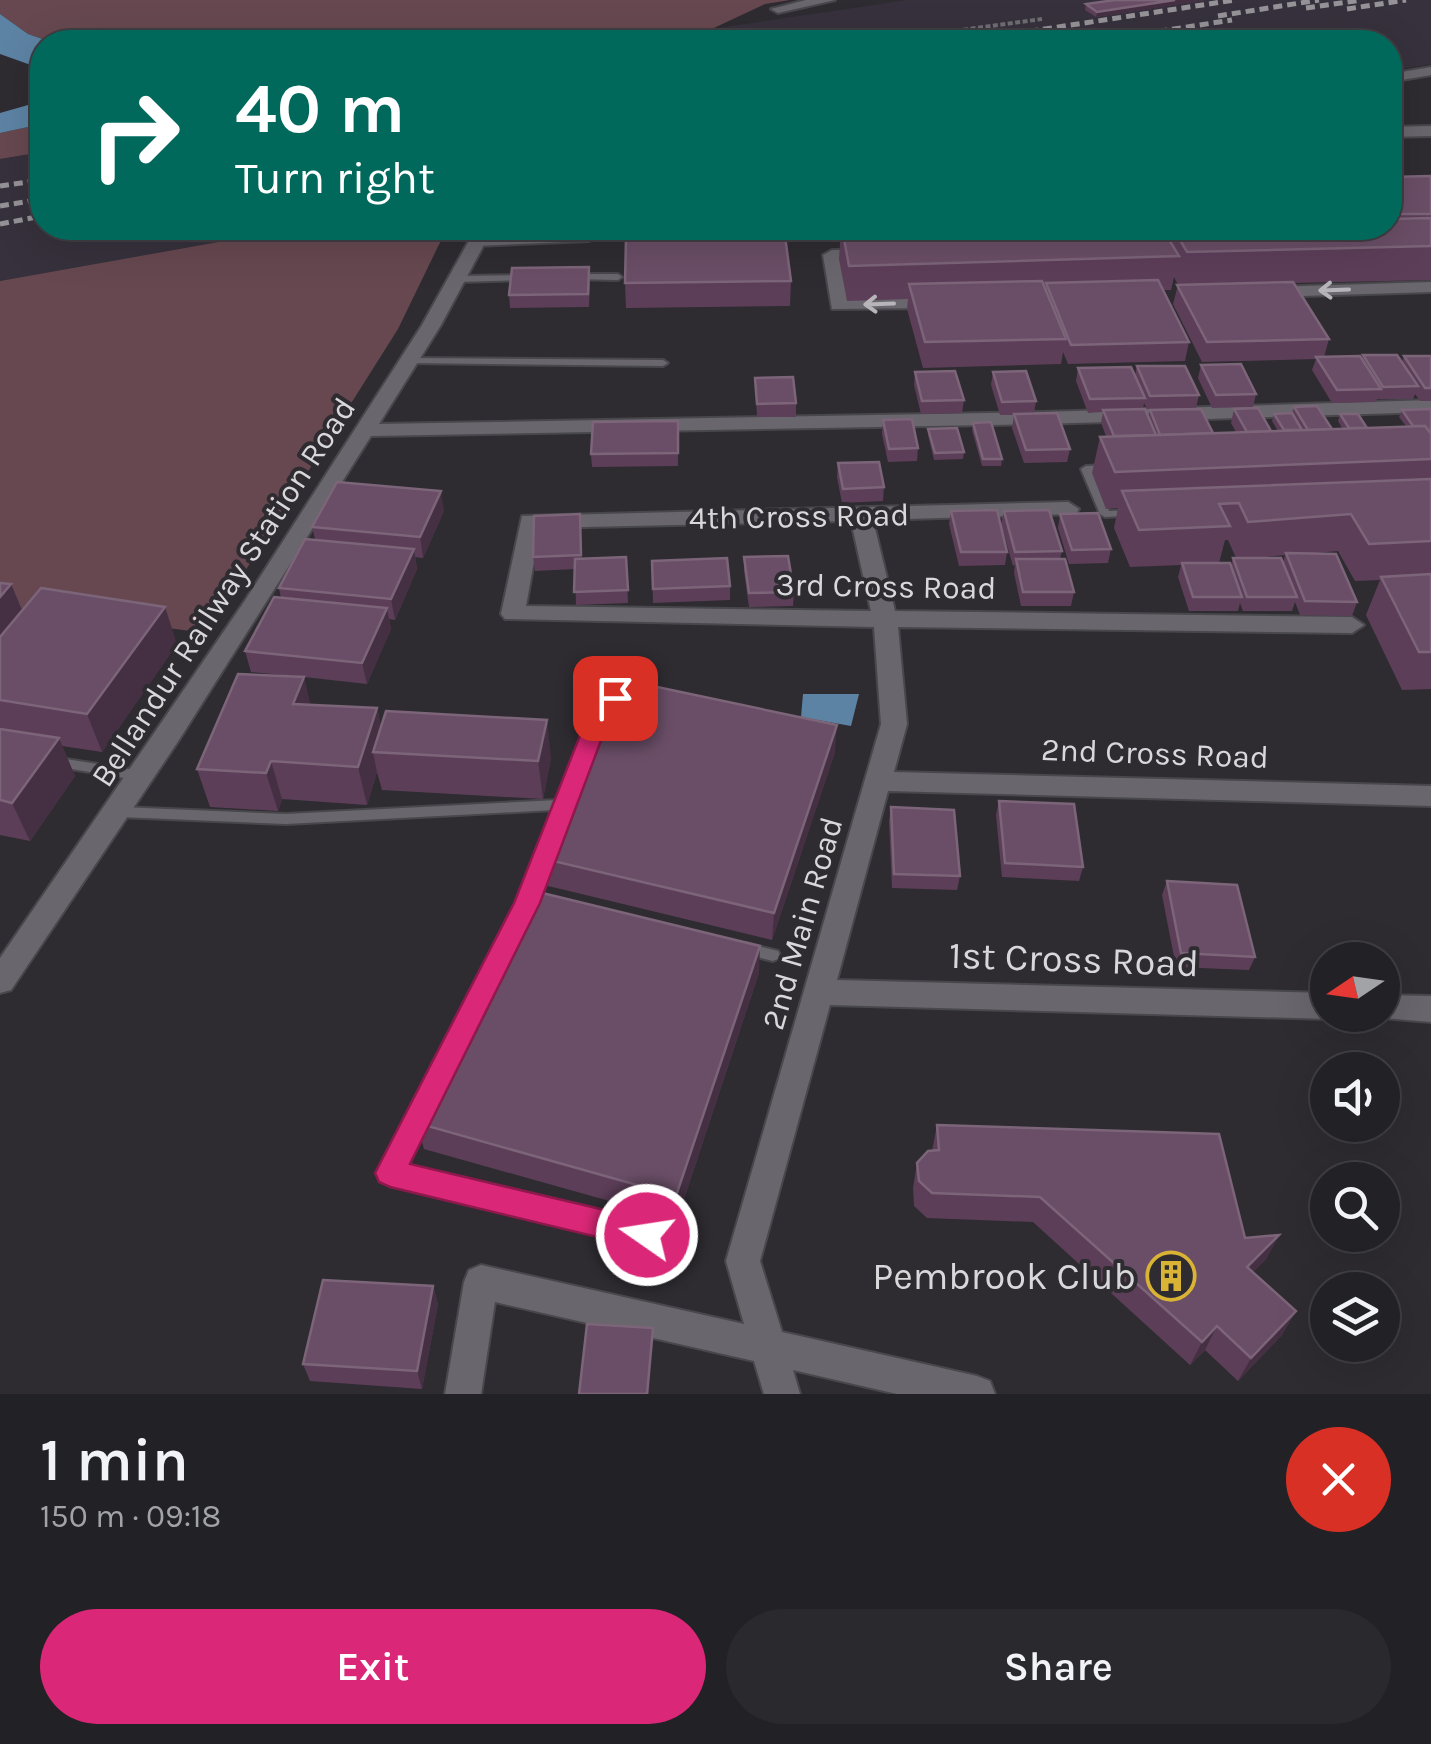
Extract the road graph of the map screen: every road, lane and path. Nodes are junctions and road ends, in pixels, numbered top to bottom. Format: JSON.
{"nodes":[{"id":1,"x":828,"y":0,"type":"edge"},
{"id":2,"x":778,"y":9,"type":"dead end"},
{"id":3,"x":1042,"y":18,"type":"dead end"},
{"id":4,"x":958,"y":30,"type":"edge"},
{"id":5,"x":1431,"y":71,"type":"edge"},
{"id":6,"x":1402,"y":76,"type":"edge"},
{"id":7,"x":1431,"y":131,"type":"edge"},
{"id":8,"x":1402,"y":132,"type":"edge"},
{"id":9,"x":477,"y":240,"type":"edge"},
{"id":10,"x":891,"y":255,"type":"edge"},
{"id":11,"x":618,"y":277,"type":"dead end"},
{"id":12,"x":547,"y":278,"type":"edge"},
{"id":13,"x":564,"y":278,"type":"edge"},
{"id":14,"x":457,"y":279,"type":"junction"},
{"id":15,"x":1431,"y":287,"type":"edge"},
{"id":16,"x":1250,"y":292,"type":"edge"},
{"id":17,"x":956,"y":302,"type":"edge"},
{"id":18,"x":411,"y":360,"type":"junction"},
{"id":19,"x":663,"y":363,"type":"dead end"},
{"id":20,"x":1431,"y":406,"type":"edge"},
{"id":21,"x":363,"y":430,"type":"junction"},
{"id":22,"x":1124,"y":468,"type":"edge"},
{"id":23,"x":1068,"y":509,"type":"edge"},
{"id":24,"x":1143,"y":512,"type":"edge"},
{"id":25,"x":861,"y":515,"type":"junction"},
{"id":26,"x":530,"y":521,"type":"joint"},
{"id":27,"x":885,"y":619,"type":"junction"},
{"id":28,"x":1352,"y":625,"type":"dead end"},
{"id":29,"x":650,"y":706,"type":"edge"},
{"id":30,"x":39,"y":760,"type":"edge"},
{"id":31,"x":144,"y":777,"type":"junction"},
{"id":32,"x":878,"y":781,"type":"junction"},
{"id":33,"x":1431,"y":796,"type":"edge"},
{"id":34,"x":563,"y":805,"type":"junction"},
{"id":35,"x":121,"y":812,"type":"junction"},
{"id":36,"x":527,"y":903,"type":"junction"},
{"id":37,"x":546,"y":907,"type":"edge"},
{"id":38,"x":519,"y":920,"type":"edge"},
{"id":39,"x":735,"y":947,"type":"edge"},
{"id":40,"x":773,"y":955,"type":"dead end"},
{"id":41,"x":0,"y":981,"type":"edge"},
{"id":42,"x":819,"y":992,"type":"junction"},
{"id":43,"x":476,"y":1004,"type":"edge"},
{"id":44,"x":1310,"y":1006,"type":"edge"},
{"id":45,"x":1400,"y":1009,"type":"edge"},
{"id":46,"x":1431,"y":1010,"type":"edge"},
{"id":47,"x":647,"y":1235,"type":"dead end"},
{"id":48,"x":766,"y":1346,"type":"junction"},
{"id":49,"x":464,"y":1394,"type":"edge"},
{"id":50,"x":782,"y":1394,"type":"edge"},
{"id":51,"x":977,"y":1394,"type":"edge"}],
"edges":[{"from":1,"to":2,"type":"street"},
{"from":3,"to":4,"type":"path"},
{"from":5,"to":6,"type":"street"},
{"from":7,"to":8,"type":"street"},
{"from":9,"to":14,"type":"street","name":"Bellandur Railway Station Road"},
{"from":17,"to":10,"type":"street","one_way":true},
{"from":11,"to":13,"type":"lane"},
{"from":12,"to":14,"type":"lane"},
{"from":14,"to":18,"type":"street","name":"Bellandur Railway Station Road"},
{"from":15,"to":16,"type":"street","one_way":true},
{"from":18,"to":19,"type":"lane"},
{"from":18,"to":21,"type":"street","name":"Bellandur Railway Station Road"},
{"from":20,"to":21,"type":"street"},
{"from":21,"to":31,"type":"street","name":"Bellandur Railway Station Road"},
{"from":22,"to":24,"type":"lane"},
{"from":23,"to":25,"type":"street","name":"4th Cross Road"},
{"from":25,"to":26,"type":"street","name":"4th Cross Road"},
{"from":25,"to":27,"type":"street","name":"2nd Main Road"},
{"from":26,"to":27,"type":"street","name":"3rd Cross Road"},
{"from":27,"to":28,"type":"street","name":"3rd Cross Road"},
{"from":27,"to":32,"type":"street","name":"2nd Main Road"},
{"from":29,"to":34,"type":"lane"},
{"from":30,"to":31,"type":"lane"},
{"from":31,"to":35,"type":"street","name":"Bellandur Railway Station Road"},
{"from":32,"to":33,"type":"street","name":"2nd Cross Road"},
{"from":32,"to":42,"type":"street","name":"2nd Main Road"},
{"from":34,"to":35,"type":"lane"},
{"from":34,"to":36,"type":"lane"},
{"from":35,"to":41,"type":"street","name":"Bellandur Railway Station Road"},
{"from":36,"to":37,"type":"lane"},
{"from":36,"to":38,"type":"lane"},
{"from":39,"to":40,"type":"lane"},
{"from":42,"to":44,"type":"street","name":"1st Cross Road"},
{"from":42,"to":48,"type":"street","name":"2nd Main Road"},
{"from":43,"to":47,"type":"lane"},
{"from":45,"to":46,"type":"street"},
{"from":48,"to":49,"type":"street"},
{"from":48,"to":50,"type":"street"},
{"from":48,"to":51,"type":"street"}]}
